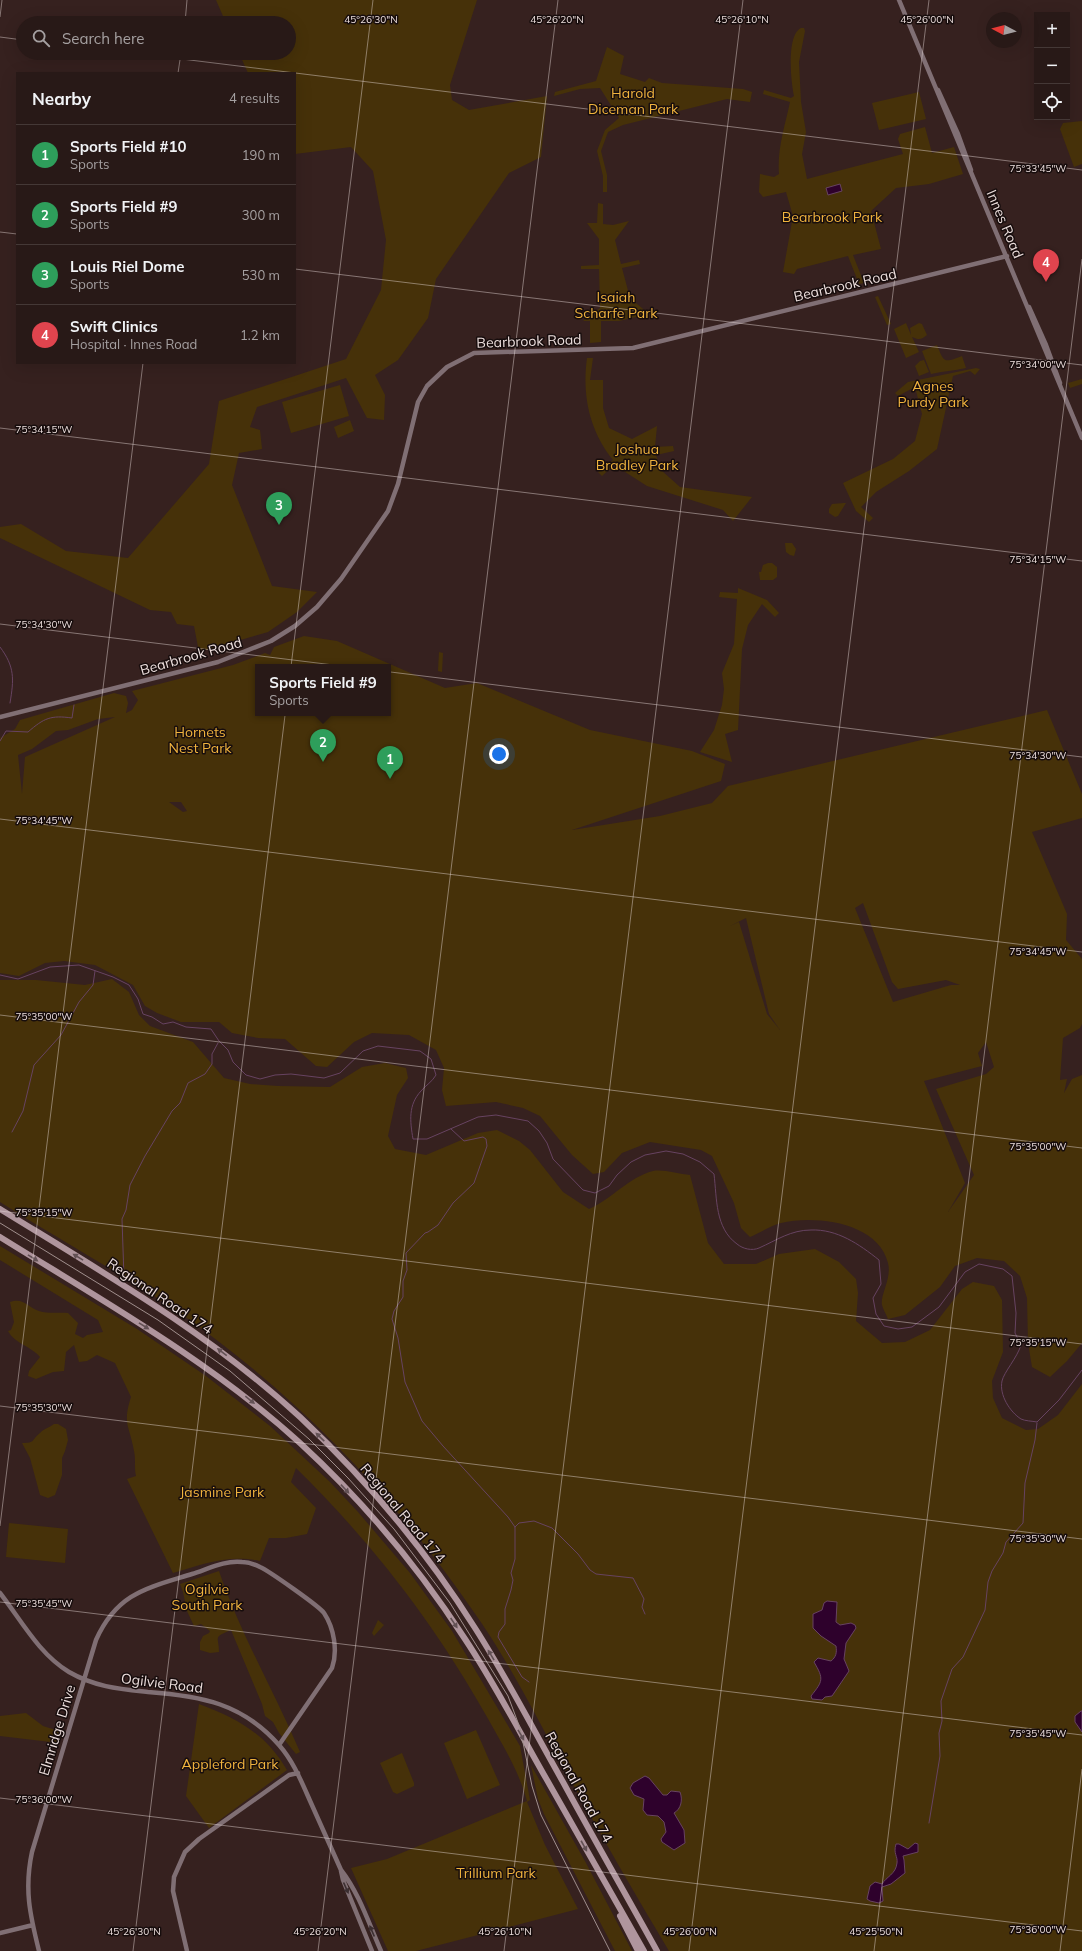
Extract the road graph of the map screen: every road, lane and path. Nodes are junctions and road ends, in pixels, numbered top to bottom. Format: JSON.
{"nodes":[{"id":1,"x":899,"y":0,"type":"edge"},
{"id":2,"x":1007,"y":256,"type":"junction"},
{"id":3,"x":1082,"y":438,"type":"edge"},
{"id":4,"x":0,"y":717,"type":"edge"},
{"id":5,"x":0,"y":1209,"type":"edge"},
{"id":6,"x":0,"y":1237,"type":"edge"},
{"id":7,"x":0,"y":1593,"type":"edge"},
{"id":8,"x":84,"y":1679,"type":"junction"},
{"id":9,"x":279,"y":1745,"type":"junction"},
{"id":10,"x":298,"y":1773,"type":"junction"},
{"id":11,"x":341,"y":1870,"type":"junction"},
{"id":12,"x":612,"y":1871,"type":"junction"},
{"id":13,"x":602,"y":1878,"type":"junction"},
{"id":14,"x":363,"y":1910,"type":"junction"},
{"id":15,"x":357,"y":1913,"type":"junction"},
{"id":16,"x":33,"y":1925,"type":"junction"},
{"id":17,"x":0,"y":1933,"type":"edge"},
{"id":18,"x":39,"y":1951,"type":"edge"},
{"id":19,"x":187,"y":1951,"type":"edge"},
{"id":20,"x":372,"y":1951,"type":"edge"},
{"id":21,"x":381,"y":1951,"type":"edge"},
{"id":22,"x":638,"y":1951,"type":"edge"},
{"id":23,"x":644,"y":1951,"type":"edge"},
{"id":24,"x":657,"y":1951,"type":"edge"},
{"id":25,"x":661,"y":1951,"type":"edge"}],
"edges":[{"from":1,"to":2,"type":"street","name":"Innes Road"},
{"from":2,"to":3,"type":"street","name":"Innes Road"},
{"from":2,"to":4,"type":"street","name":"Bearbrook Road"},
{"from":12,"to":5,"type":"highway","name":"Regional Road 174","one_way":true},
{"from":6,"to":13,"type":"highway","name":"Regional Road 174","one_way":true},
{"from":7,"to":8,"type":"street","name":"Ogilvie Road"},
{"from":8,"to":9,"type":"street","name":"Ogilvie Road"},
{"from":8,"to":9,"type":"street","name":"Elmridge Drive"},
{"from":8,"to":16,"type":"street","name":"Elmridge Drive"},
{"from":9,"to":10,"type":"street","name":"Ogilvie Road"},
{"from":10,"to":11,"type":"street","name":"Ogilvie Road"},
{"from":10,"to":19,"type":"street"},
{"from":11,"to":14,"type":"street","name":"Ogilvie Road"},
{"from":11,"to":15,"type":"street","name":"Ogilvie Road","one_way":true},
{"from":12,"to":24,"type":"highway","name":"Regional Road 174"},
{"from":12,"to":25,"type":"highway"},
{"from":13,"to":22,"type":"highway"},
{"from":13,"to":23,"type":"highway","name":"Regional Road 174"},
{"from":14,"to":15,"type":"street"},
{"from":21,"to":14,"type":"street","name":"Ogilvie Road","one_way":true},
{"from":15,"to":20,"type":"street","name":"Ogilvie Road"},
{"from":16,"to":17,"type":"street"},
{"from":16,"to":18,"type":"street","name":"Elmridge Drive"}]}
